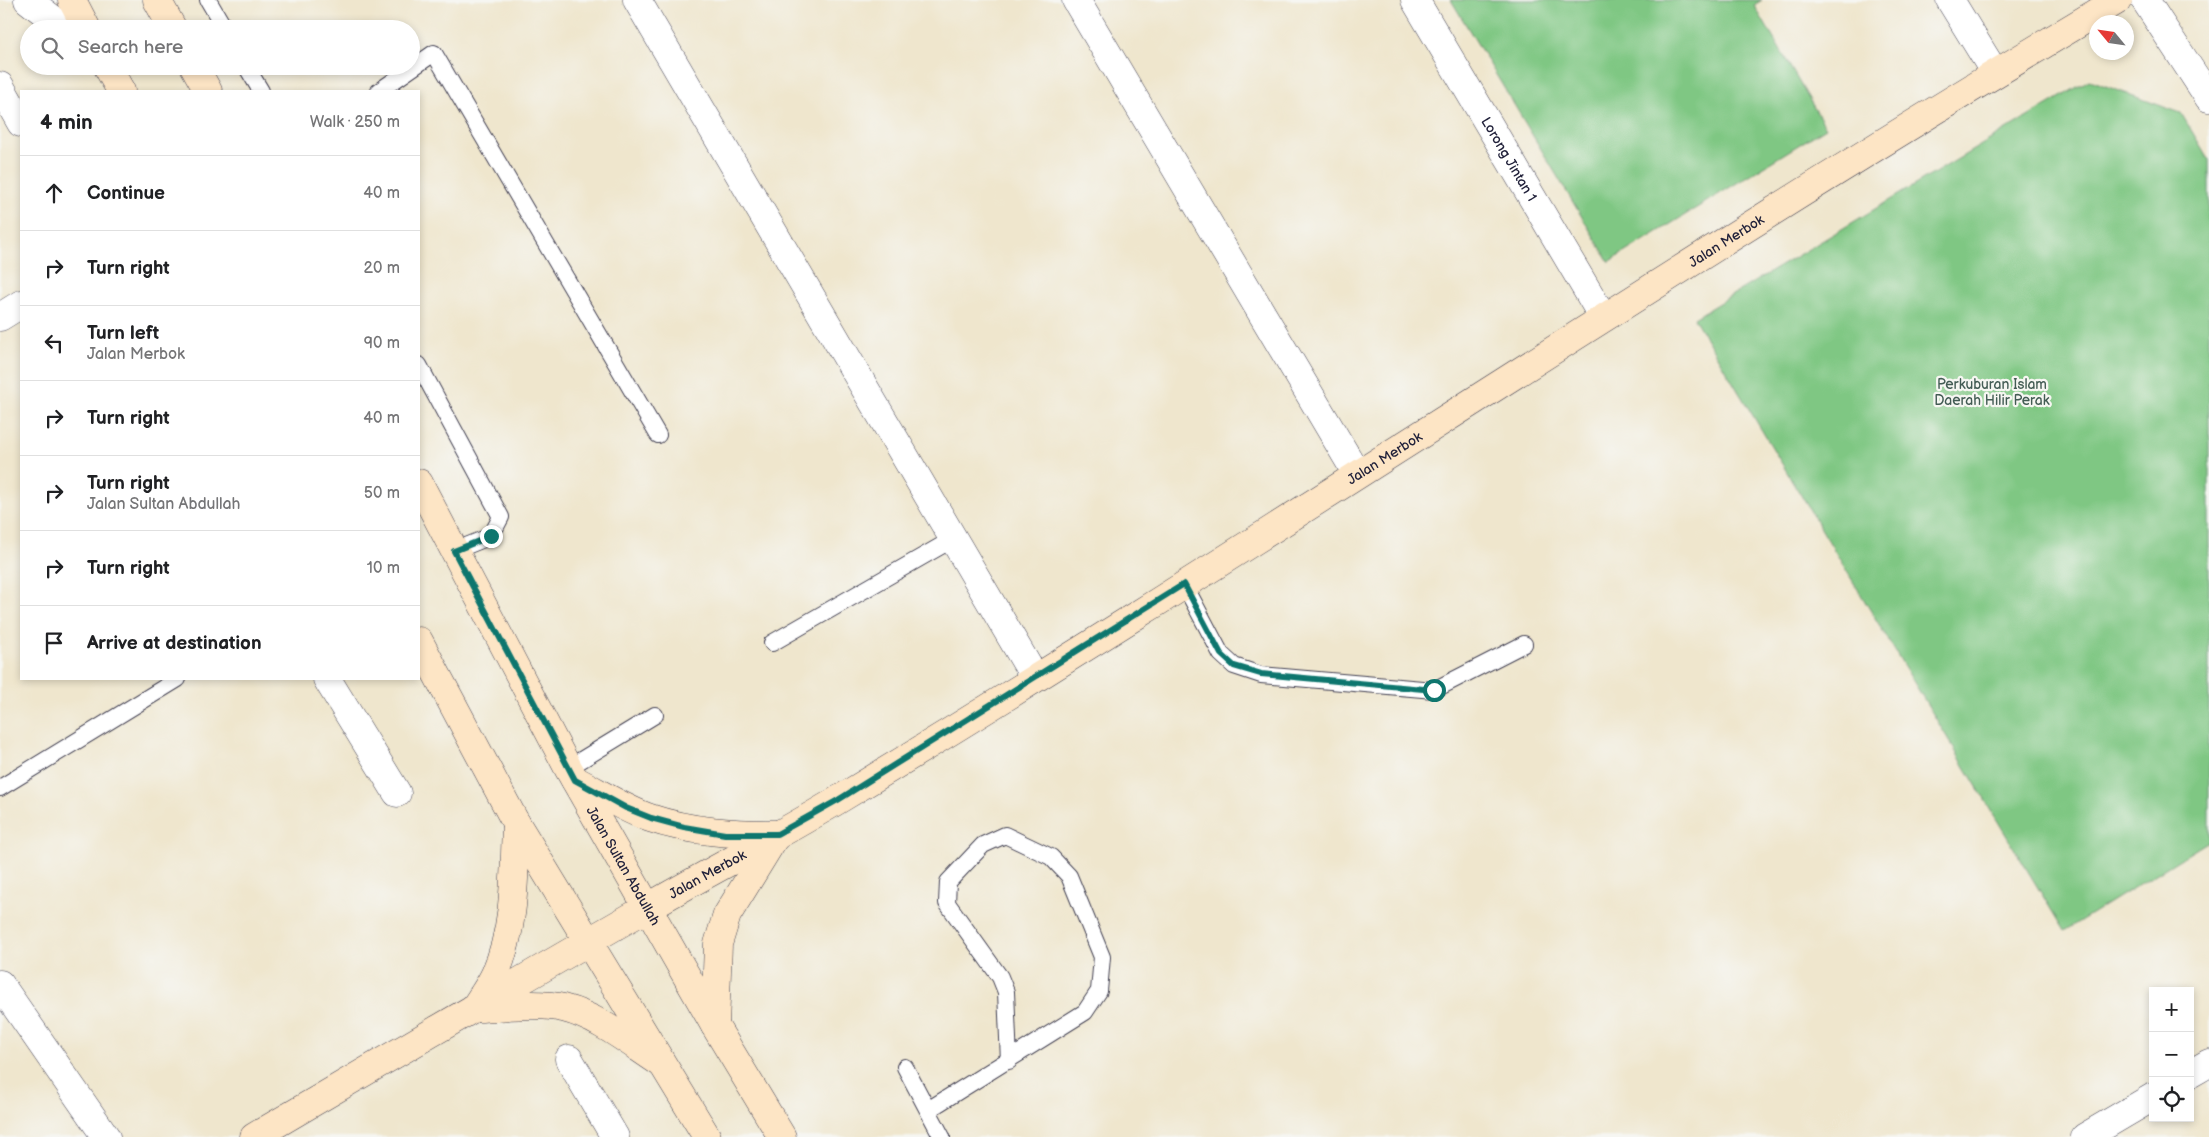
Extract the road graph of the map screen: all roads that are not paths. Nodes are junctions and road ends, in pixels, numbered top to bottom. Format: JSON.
{"nodes":[{"id":1,"x":28,"y":0,"type":"edge"},
{"id":2,"x":72,"y":0,"type":"edge"},
{"id":3,"x":157,"y":0,"type":"edge"},
{"id":4,"x":208,"y":0,"type":"edge"},
{"id":5,"x":637,"y":0,"type":"edge"},
{"id":6,"x":1076,"y":0,"type":"edge"},
{"id":7,"x":1415,"y":0,"type":"edge"},
{"id":8,"x":1950,"y":0,"type":"edge"},
{"id":9,"x":2118,"y":0,"type":"edge"},
{"id":10,"x":2145,"y":0,"type":"edge"},
{"id":11,"x":54,"y":20,"type":"edge"},
{"id":12,"x":82,"y":20,"type":"edge"},
{"id":13,"x":168,"y":20,"type":"edge"},
{"id":14,"x":220,"y":20,"type":"edge"},
{"id":15,"x":2200,"y":62,"type":"edge"},
{"id":16,"x":420,"y":63,"type":"edge"},
{"id":17,"x":1995,"y":73,"type":"junction"},
{"id":18,"x":112,"y":75,"type":"edge"},
{"id":19,"x":199,"y":75,"type":"edge"},
{"id":20,"x":251,"y":75,"type":"edge"},
{"id":21,"x":402,"y":75,"type":"edge"},
{"id":22,"x":0,"y":86,"type":"edge"},
{"id":23,"x":120,"y":90,"type":"edge"},
{"id":24,"x":207,"y":90,"type":"edge"},
{"id":25,"x":260,"y":90,"type":"edge"},
{"id":26,"x":380,"y":90,"type":"edge"},
{"id":27,"x":2209,"y":98,"type":"edge"},
{"id":28,"x":20,"y":121,"type":"edge"},
{"id":29,"x":20,"y":305,"type":"edge"},
{"id":30,"x":0,"y":317,"type":"edge"},
{"id":31,"x":1603,"y":317,"type":"junction"},
{"id":32,"x":420,"y":367,"type":"edge"},
{"id":33,"x":658,"y":435,"type":"dead end"},
{"id":34,"x":1357,"y":474,"type":"junction"},
{"id":35,"x":420,"y":485,"type":"edge"},
{"id":36,"x":953,"y":539,"type":"junction"},
{"id":37,"x":454,"y":551,"type":"junction"},
{"id":38,"x":1184,"y":584,"type":"junction"},
{"id":39,"x":420,"y":643,"type":"edge"},
{"id":40,"x":772,"y":643,"type":"dead end"},
{"id":41,"x":1524,"y":644,"type":"dead end"},
{"id":42,"x":1035,"y":678,"type":"junction"},
{"id":43,"x":176,"y":680,"type":"edge"},
{"id":44,"x":328,"y":680,"type":"edge"},
{"id":45,"x":655,"y":715,"type":"dead end"},
{"id":46,"x":572,"y":774,"type":"junction"},
{"id":47,"x":0,"y":788,"type":"edge"},
{"id":48,"x":397,"y":793,"type":"dead end"},
{"id":49,"x":516,"y":823,"type":"junction"},
{"id":50,"x":777,"y":834,"type":"junction"},
{"id":51,"x":647,"y":908,"type":"junction"},
{"id":52,"x":590,"y":942,"type":"junction"},
{"id":53,"x":0,"y":984,"type":"edge"},
{"id":54,"x":474,"y":1008,"type":"junction"},
{"id":55,"x":715,"y":1026,"type":"junction"},
{"id":56,"x":569,"y":1059,"type":"dead end"},
{"id":57,"x":1009,"y":1061,"type":"junction"},
{"id":58,"x":2209,"y":1063,"type":"edge"},
{"id":59,"x":665,"y":1066,"type":"junction"},
{"id":60,"x":905,"y":1068,"type":"dead end"},
{"id":61,"x":2194,"y":1072,"type":"edge"},
{"id":62,"x":2149,"y":1099,"type":"edge"},
{"id":63,"x":928,"y":1110,"type":"junction"},
{"id":64,"x":106,"y":1137,"type":"edge"},
{"id":65,"x":254,"y":1137,"type":"edge"},
{"id":66,"x":615,"y":1137,"type":"edge"},
{"id":67,"x":707,"y":1137,"type":"edge"},
{"id":68,"x":782,"y":1137,"type":"edge"},
{"id":69,"x":942,"y":1137,"type":"edge"},
{"id":70,"x":2085,"y":1137,"type":"edge"}],
"edges":[{"from":1,"to":11,"type":"street"},
{"from":2,"to":12,"type":"main road"},
{"from":3,"to":13,"type":"main road"},
{"from":4,"to":14,"type":"lane"},
{"from":5,"to":36,"type":"street"},
{"from":6,"to":34,"type":"street"},
{"from":7,"to":31,"type":"street","name":"Lorong Jintan 1"},
{"from":8,"to":17,"type":"street"},
{"from":9,"to":17,"type":"main road","name":"Jalan Merbok"},
{"from":10,"to":15,"type":"street"},
{"from":15,"to":27,"type":"street"},
{"from":16,"to":33,"type":"lane"},
{"from":17,"to":31,"type":"main road","name":"Jalan Merbok"},
{"from":18,"to":23,"type":"main road"},
{"from":19,"to":24,"type":"main road"},
{"from":20,"to":25,"type":"lane"},
{"from":21,"to":26,"type":"lane"},
{"from":22,"to":28,"type":"street"},
{"from":29,"to":30,"type":"street"},
{"from":31,"to":34,"type":"main road","name":"Jalan Merbok"},
{"from":32,"to":37,"type":"lane"},
{"from":34,"to":38,"type":"main road","name":"Jalan Merbok"},
{"from":35,"to":37,"type":"main road","name":"Jalan Sultan Abdullah"},
{"from":36,"to":40,"type":"lane"},
{"from":36,"to":42,"type":"street"},
{"from":37,"to":46,"type":"main road","name":"Jalan Sultan Abdullah"},
{"from":38,"to":41,"type":"lane"},
{"from":38,"to":42,"type":"main road","name":"Jalan Merbok"},
{"from":39,"to":49,"type":"main road"},
{"from":42,"to":50,"type":"main road","name":"Jalan Merbok"},
{"from":43,"to":47,"type":"lane"},
{"from":44,"to":48,"type":"street"},
{"from":45,"to":46,"type":"lane"},
{"from":46,"to":50,"type":"main road"},
{"from":46,"to":51,"type":"main road","name":"Jalan Sultan Abdullah"},
{"from":49,"to":52,"type":"main road"},
{"from":49,"to":54,"type":"main road"},
{"from":50,"to":51,"type":"main road","name":"Jalan Merbok"},
{"from":50,"to":55,"type":"main road"},
{"from":51,"to":52,"type":"main road","name":"Jalan Merbok"},
{"from":51,"to":55,"type":"main road","name":"Jalan Sultan Abdullah"},
{"from":52,"to":54,"type":"main road","name":"Jalan Merbok"},
{"from":52,"to":59,"type":"main road"},
{"from":53,"to":64,"type":"street"},
{"from":54,"to":59,"type":"main road"},
{"from":54,"to":65,"type":"main road","name":"Jalan Merbok"},
{"from":55,"to":68,"type":"main road","name":"Jalan Sultan Abdullah"},
{"from":56,"to":66,"type":"street"},
{"from":57,"to":57,"type":"lane"},
{"from":57,"to":63,"type":"lane"},
{"from":58,"to":61,"type":"street"},
{"from":59,"to":67,"type":"main road"},
{"from":60,"to":63,"type":"lane"},
{"from":62,"to":70,"type":"street"},
{"from":63,"to":69,"type":"lane"}]}
